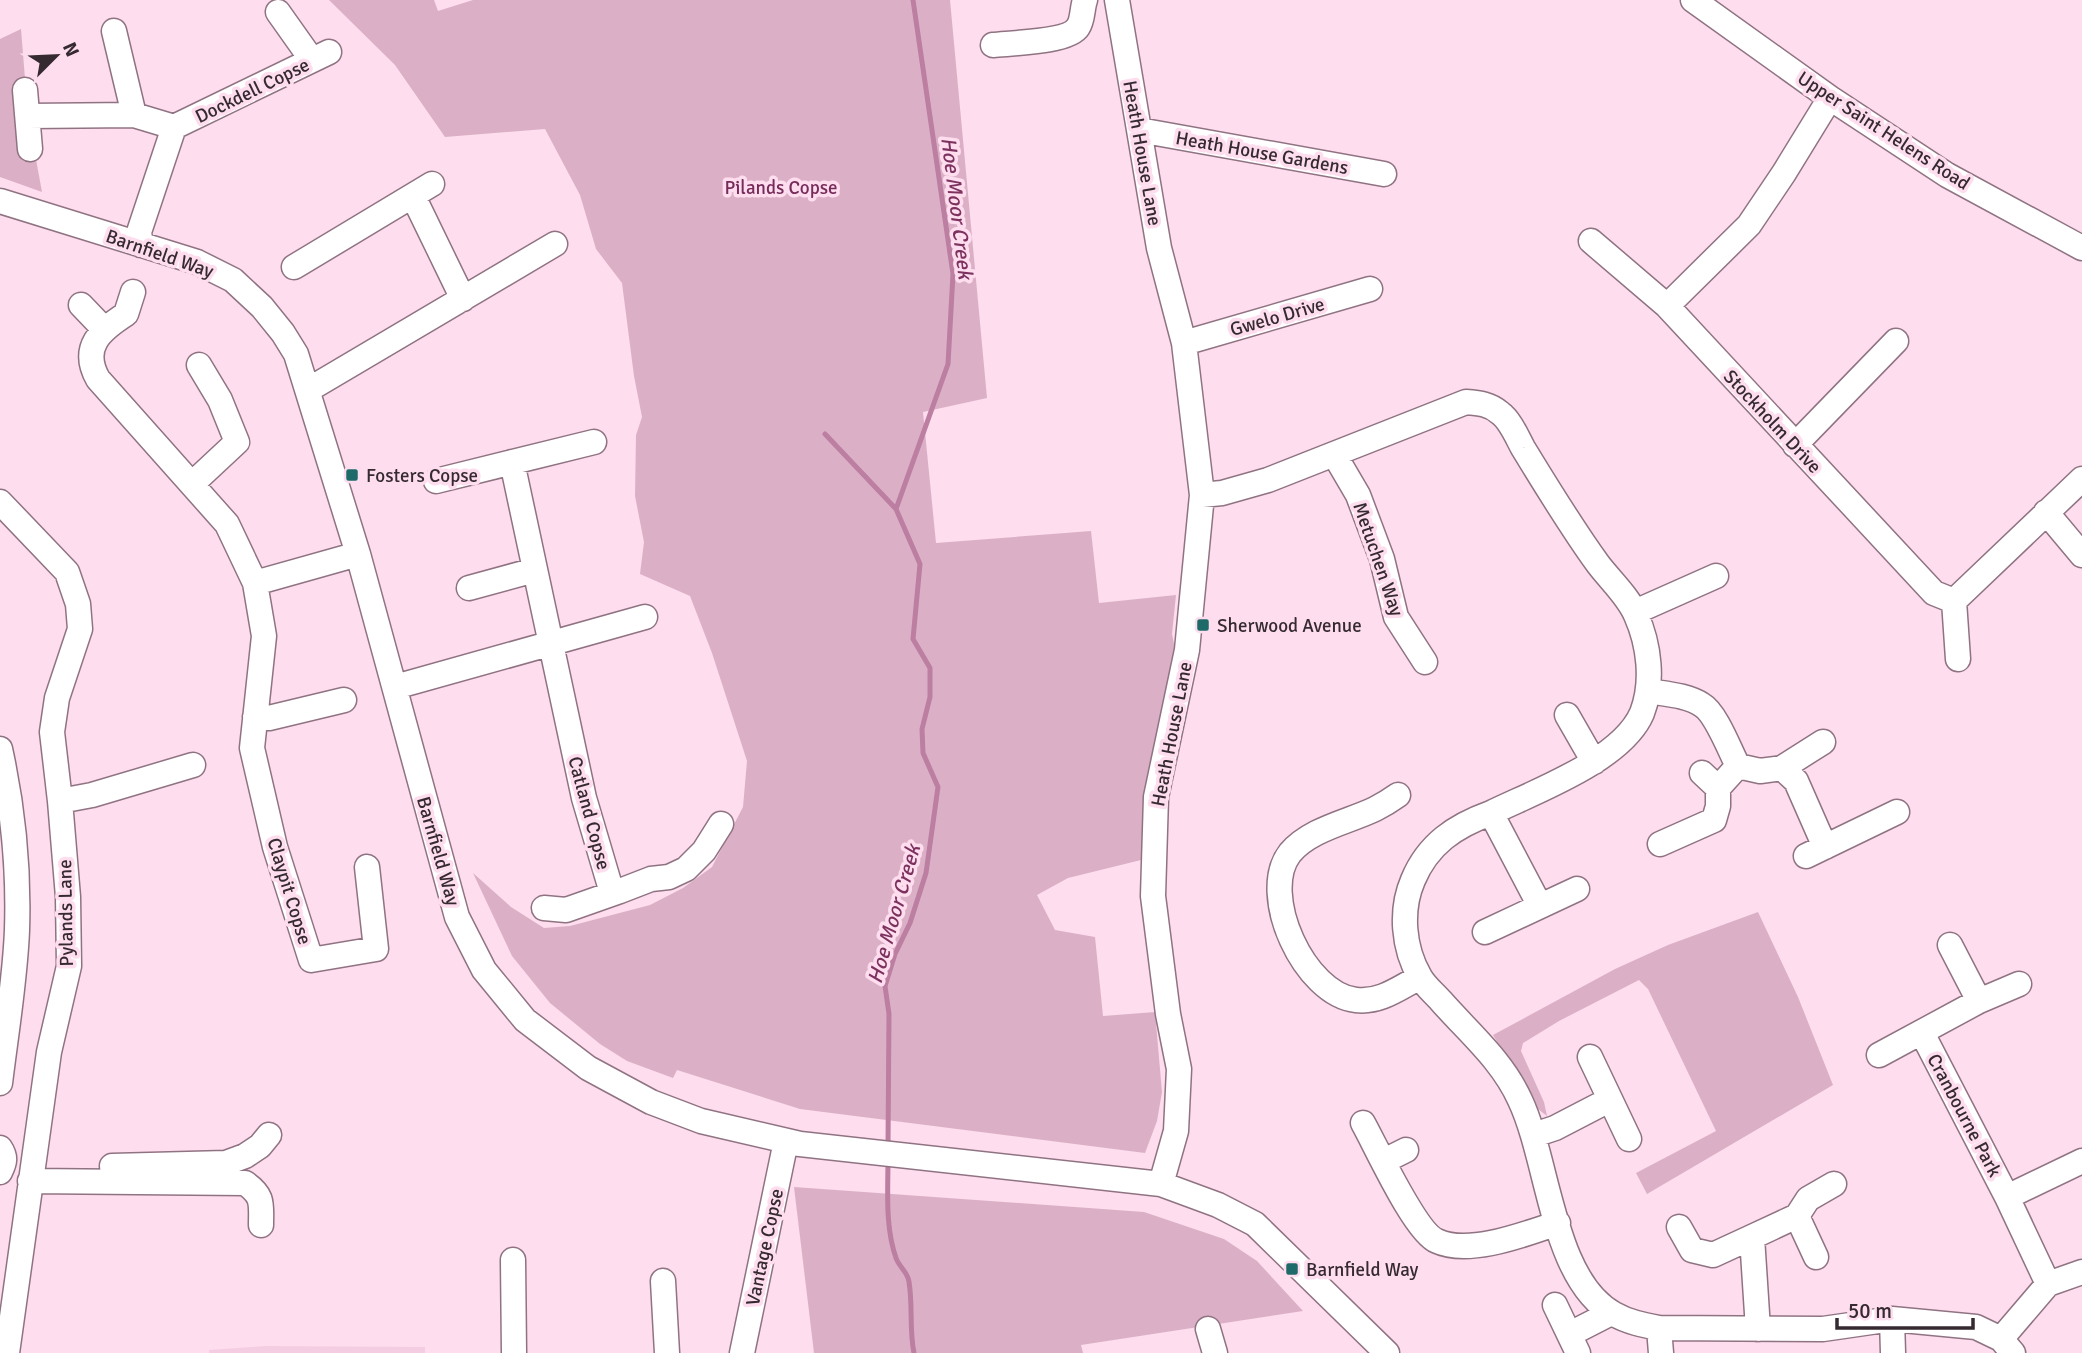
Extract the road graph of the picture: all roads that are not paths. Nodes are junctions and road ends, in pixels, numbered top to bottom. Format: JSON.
{"nodes":[{"id":1,"x":1085,"y":0,"type":"edge"},
{"id":2,"x":1117,"y":0,"type":"edge"},
{"id":3,"x":1693,"y":0,"type":"edge"},
{"id":4,"x":278,"y":12,"type":"dead end"},
{"id":5,"x":114,"y":31,"type":"dead end"},
{"id":6,"x":993,"y":45,"type":"dead end"},
{"id":7,"x":25,"y":90,"type":"dead end"},
{"id":8,"x":1830,"y":98,"type":"junction"},
{"id":9,"x":28,"y":116,"type":"junction"},
{"id":10,"x":134,"y":116,"type":"junction"},
{"id":11,"x":174,"y":127,"type":"junction"},
{"id":12,"x":1139,"y":130,"type":"junction"},
{"id":13,"x":30,"y":149,"type":"dead end"},
{"id":14,"x":1384,"y":174,"type":"dead end"},
{"id":15,"x":0,"y":201,"type":"edge"},
{"id":16,"x":2079,"y":239,"type":"edge"},
{"id":17,"x":1591,"y":241,"type":"dead end"},
{"id":18,"x":555,"y":244,"type":"dead end"},
{"id":19,"x":141,"y":245,"type":"junction"},
{"id":20,"x":294,"y":267,"type":"dead end"},
{"id":21,"x":1370,"y":289,"type":"dead end"},
{"id":22,"x":133,"y":292,"type":"dead end"},
{"id":23,"x":463,"y":299,"type":"junction"},
{"id":24,"x":81,"y":305,"type":"dead end"},
{"id":25,"x":1667,"y":306,"type":"junction"},
{"id":26,"x":103,"y":328,"type":"junction"},
{"id":27,"x":1897,"y":338,"type":"dead end"},
{"id":28,"x":1184,"y":343,"type":"junction"},
{"id":29,"x":199,"y":365,"type":"dead end"},
{"id":30,"x":308,"y":390,"type":"junction"},
{"id":31,"x":594,"y":442,"type":"dead end"},
{"id":32,"x":1795,"y":445,"type":"junction"},
{"id":33,"x":1334,"y":454,"type":"junction"},
{"id":34,"x":512,"y":462,"type":"junction"},
{"id":35,"x":2082,"y":480,"type":"edge"},
{"id":36,"x":436,"y":481,"type":"dead end"},
{"id":37,"x":192,"y":484,"type":"junction"},
{"id":38,"x":1202,"y":495,"type":"junction"},
{"id":39,"x":0,"y":502,"type":"edge"},
{"id":40,"x":2046,"y":512,"type":"junction"},
{"id":41,"x":358,"y":554,"type":"junction"},
{"id":42,"x":2082,"y":555,"type":"edge"},
{"id":43,"x":535,"y":570,"type":"junction"},
{"id":44,"x":1716,"y":576,"type":"dead end"},
{"id":45,"x":255,"y":583,"type":"junction"},
{"id":46,"x":468,"y":588,"type":"dead end"},
{"id":47,"x":1954,"y":601,"type":"junction"},
{"id":48,"x":1635,"y":612,"type":"junction"},
{"id":49,"x":645,"y":617,"type":"dead end"},
{"id":50,"x":551,"y":645,"type":"junction"},
{"id":51,"x":1958,"y":659,"type":"dead end"},
{"id":52,"x":1425,"y":662,"type":"dead end"},
{"id":53,"x":395,"y":687,"type":"junction"},
{"id":54,"x":1648,"y":691,"type":"junction"},
{"id":55,"x":344,"y":700,"type":"dead end"},
{"id":56,"x":1567,"y":715,"type":"dead end"},
{"id":57,"x":255,"y":717,"type":"junction"},
{"id":58,"x":1823,"y":742,"type":"dead end"},
{"id":59,"x":0,"y":750,"type":"edge"},
{"id":60,"x":1594,"y":762,"type":"junction"},
{"id":61,"x":193,"y":765,"type":"dead end"},
{"id":62,"x":1738,"y":766,"type":"junction"},
{"id":63,"x":1782,"y":768,"type":"junction"},
{"id":64,"x":1398,"y":795,"type":"dead end"},
{"id":65,"x":60,"y":801,"type":"junction"},
{"id":66,"x":1897,"y":812,"type":"dead end"},
{"id":67,"x":1490,"y":813,"type":"junction"},
{"id":68,"x":721,"y":824,"type":"dead end"},
{"id":69,"x":1660,"y":844,"type":"dead end"},
{"id":70,"x":367,"y":867,"type":"dead end"},
{"id":71,"x":1577,"y":889,"type":"dead end"},
{"id":72,"x":621,"y":891,"type":"junction"},
{"id":73,"x":1540,"y":906,"type":"junction"},
{"id":74,"x":544,"y":908,"type":"dead end"},
{"id":75,"x":1485,"y":932,"type":"dead end"},
{"id":76,"x":1950,"y":945,"type":"dead end"},
{"id":77,"x":1420,"y":977,"type":"junction"},
{"id":78,"x":2019,"y":984,"type":"dead end"},
{"id":79,"x":1979,"y":1001,"type":"junction"},
{"id":80,"x":4,"y":1022,"type":"edge"},
{"id":81,"x":1922,"y":1033,"type":"junction"},
{"id":82,"x":1879,"y":1055,"type":"dead end"},
{"id":83,"x":1590,"y":1057,"type":"dead end"},
{"id":84,"x":0,"y":1083,"type":"edge"},
{"id":85,"x":1609,"y":1100,"type":"junction"},
{"id":86,"x":1363,"y":1123,"type":"dead end"},
{"id":87,"x":269,"y":1135,"type":"dead end"},
{"id":88,"x":1534,"y":1135,"type":"junction"},
{"id":89,"x":1629,"y":1139,"type":"dead end"},
{"id":90,"x":793,"y":1142,"type":"junction"},
{"id":91,"x":2082,"y":1161,"type":"edge"},
{"id":92,"x":30,"y":1175,"type":"junction"},
{"id":93,"x":1161,"y":1184,"type":"junction"},
{"id":94,"x":1834,"y":1184,"type":"dead end"},
{"id":95,"x":2007,"y":1197,"type":"junction"},
{"id":96,"x":1797,"y":1216,"type":"junction"},
{"id":97,"x":1558,"y":1223,"type":"junction"},
{"id":98,"x":261,"y":1225,"type":"dead end"},
{"id":99,"x":1679,"y":1227,"type":"dead end"},
{"id":100,"x":1752,"y":1237,"type":"junction"},
{"id":101,"x":1816,"y":1257,"type":"dead end"},
{"id":102,"x":513,"y":1261,"type":"dead end"},
{"id":103,"x":2082,"y":1272,"type":"edge"},
{"id":104,"x":663,"y":1281,"type":"dead end"},
{"id":105,"x":2049,"y":1284,"type":"junction"},
{"id":106,"x":1555,"y":1306,"type":"dead end"},
{"id":107,"x":1611,"y":1313,"type":"junction"},
{"id":108,"x":1892,"y":1319,"type":"junction"},
{"id":109,"x":1659,"y":1328,"type":"junction"},
{"id":110,"x":1208,"y":1329,"type":"dead end"},
{"id":111,"x":1758,"y":1329,"type":"junction"},
{"id":112,"x":1574,"y":1344,"type":"edge"},
{"id":113,"x":2007,"y":1346,"type":"edge"},
{"id":114,"x":10,"y":1352,"type":"edge"},
{"id":115,"x":514,"y":1353,"type":"edge"},
{"id":116,"x":667,"y":1353,"type":"edge"},
{"id":117,"x":742,"y":1353,"type":"edge"},
{"id":118,"x":1215,"y":1353,"type":"edge"},
{"id":119,"x":1387,"y":1353,"type":"edge"},
{"id":120,"x":1661,"y":1353,"type":"edge"},
{"id":121,"x":1893,"y":1353,"type":"edge"}],
"edges":[{"from":1,"to":6,"type":"street"},
{"from":2,"to":12,"type":"street","name":"Heath House Lane"},
{"from":3,"to":8,"type":"street","name":"Upper Saint Helens Road"},
{"from":4,"to":11,"type":"street","name":"Dockdell Copse"},
{"from":5,"to":10,"type":"street"},
{"from":7,"to":9,"type":"street"},
{"from":8,"to":16,"type":"street","name":"Upper Saint Helens Road"},
{"from":8,"to":25,"type":"street"},
{"from":9,"to":10,"type":"street","name":"Dockdell Copse"},
{"from":9,"to":13,"type":"street"},
{"from":10,"to":11,"type":"street","name":"Dockdell Copse"},
{"from":11,"to":19,"type":"street","name":"Dockdell Copse"},
{"from":12,"to":14,"type":"street","name":"Heath House Gardens"},
{"from":12,"to":28,"type":"street","name":"Heath House Lane"},
{"from":15,"to":19,"type":"street","name":"Barnfield Way"},
{"from":17,"to":25,"type":"street","name":"Stockholm Drive"},
{"from":18,"to":23,"type":"street"},
{"from":19,"to":30,"type":"street","name":"Barnfield Way"},
{"from":20,"to":23,"type":"street"},
{"from":21,"to":28,"type":"street","name":"Gwelo Drive"},
{"from":22,"to":26,"type":"street","name":"Claypit Copse"},
{"from":23,"to":30,"type":"street"},
{"from":24,"to":26,"type":"street"},
{"from":25,"to":32,"type":"street","name":"Stockholm Drive"},
{"from":26,"to":37,"type":"street","name":"Claypit Copse"},
{"from":27,"to":32,"type":"street"},
{"from":28,"to":38,"type":"street","name":"Heath House Lane"},
{"from":29,"to":37,"type":"street"},
{"from":30,"to":41,"type":"street","name":"Barnfield Way"},
{"from":31,"to":34,"type":"street"},
{"from":32,"to":47,"type":"street","name":"Stockholm Drive"},
{"from":33,"to":38,"type":"street"},
{"from":33,"to":48,"type":"street"},
{"from":33,"to":52,"type":"street","name":"Metuchen Way"},
{"from":34,"to":36,"type":"street"},
{"from":34,"to":43,"type":"street","name":"Catland Copse"},
{"from":35,"to":40,"type":"street"},
{"from":37,"to":45,"type":"street","name":"Claypit Copse"},
{"from":38,"to":93,"type":"street","name":"Heath House Lane"},
{"from":39,"to":65,"type":"street","name":"Pylands Lane"},
{"from":40,"to":42,"type":"street"},
{"from":40,"to":47,"type":"street"},
{"from":41,"to":45,"type":"street"},
{"from":41,"to":53,"type":"street","name":"Barnfield Way"},
{"from":43,"to":46,"type":"street"},
{"from":43,"to":50,"type":"street","name":"Catland Copse"},
{"from":44,"to":48,"type":"street"},
{"from":45,"to":57,"type":"street","name":"Claypit Copse"},
{"from":47,"to":51,"type":"street"},
{"from":48,"to":54,"type":"street"},
{"from":49,"to":50,"type":"street"},
{"from":50,"to":53,"type":"street"},
{"from":50,"to":72,"type":"street","name":"Catland Copse"},
{"from":53,"to":90,"type":"street","name":"Barnfield Way"},
{"from":54,"to":60,"type":"street"},
{"from":54,"to":62,"type":"street"},
{"from":55,"to":57,"type":"street"},
{"from":56,"to":60,"type":"street"},
{"from":57,"to":70,"type":"street","name":"Claypit Copse"},
{"from":58,"to":63,"type":"street"},
{"from":59,"to":80,"type":"street"},
{"from":60,"to":67,"type":"street"},
{"from":61,"to":65,"type":"street"},
{"from":62,"to":63,"type":"street"},
{"from":62,"to":69,"type":"street"},
{"from":63,"to":66,"type":"street"},
{"from":64,"to":77,"type":"street"},
{"from":65,"to":92,"type":"street","name":"Pylands Lane"},
{"from":67,"to":73,"type":"street"},
{"from":67,"to":77,"type":"street"},
{"from":68,"to":72,"type":"street","name":"Catland Copse"},
{"from":71,"to":73,"type":"street"},
{"from":72,"to":74,"type":"street"},
{"from":73,"to":75,"type":"street"},
{"from":76,"to":79,"type":"street"},
{"from":77,"to":88,"type":"street"},
{"from":78,"to":79,"type":"street","name":"Cranbourne Park"},
{"from":79,"to":81,"type":"street","name":"Cranbourne Park"},
{"from":80,"to":84,"type":"street"},
{"from":81,"to":82,"type":"street","name":"Cranbourne Park"},
{"from":81,"to":95,"type":"street","name":"Cranbourne Park"},
{"from":83,"to":85,"type":"street"},
{"from":85,"to":88,"type":"street"},
{"from":85,"to":89,"type":"street"},
{"from":86,"to":97,"type":"street"},
{"from":87,"to":92,"type":"street"},
{"from":88,"to":97,"type":"street"},
{"from":90,"to":93,"type":"street","name":"Barnfield Way"},
{"from":90,"to":117,"type":"street","name":"Vantage Copse"},
{"from":91,"to":95,"type":"street","name":"Cranbourne Park"},
{"from":92,"to":98,"type":"street"},
{"from":92,"to":114,"type":"street","name":"Pylands Lane"},
{"from":93,"to":119,"type":"street"},
{"from":94,"to":96,"type":"street"},
{"from":95,"to":105,"type":"street","name":"Cranbourne Park"},
{"from":96,"to":100,"type":"street"},
{"from":96,"to":101,"type":"street"},
{"from":97,"to":107,"type":"street"},
{"from":99,"to":100,"type":"street"},
{"from":100,"to":111,"type":"street"},
{"from":102,"to":115,"type":"street"},
{"from":103,"to":105,"type":"street"},
{"from":104,"to":116,"type":"street"},
{"from":105,"to":113,"type":"street"},
{"from":106,"to":112,"type":"street"},
{"from":107,"to":109,"type":"street"},
{"from":107,"to":112,"type":"street"},
{"from":108,"to":111,"type":"street"},
{"from":108,"to":113,"type":"street"},
{"from":108,"to":121,"type":"street"},
{"from":109,"to":111,"type":"street"},
{"from":109,"to":120,"type":"street"},
{"from":110,"to":118,"type":"street"}]}
